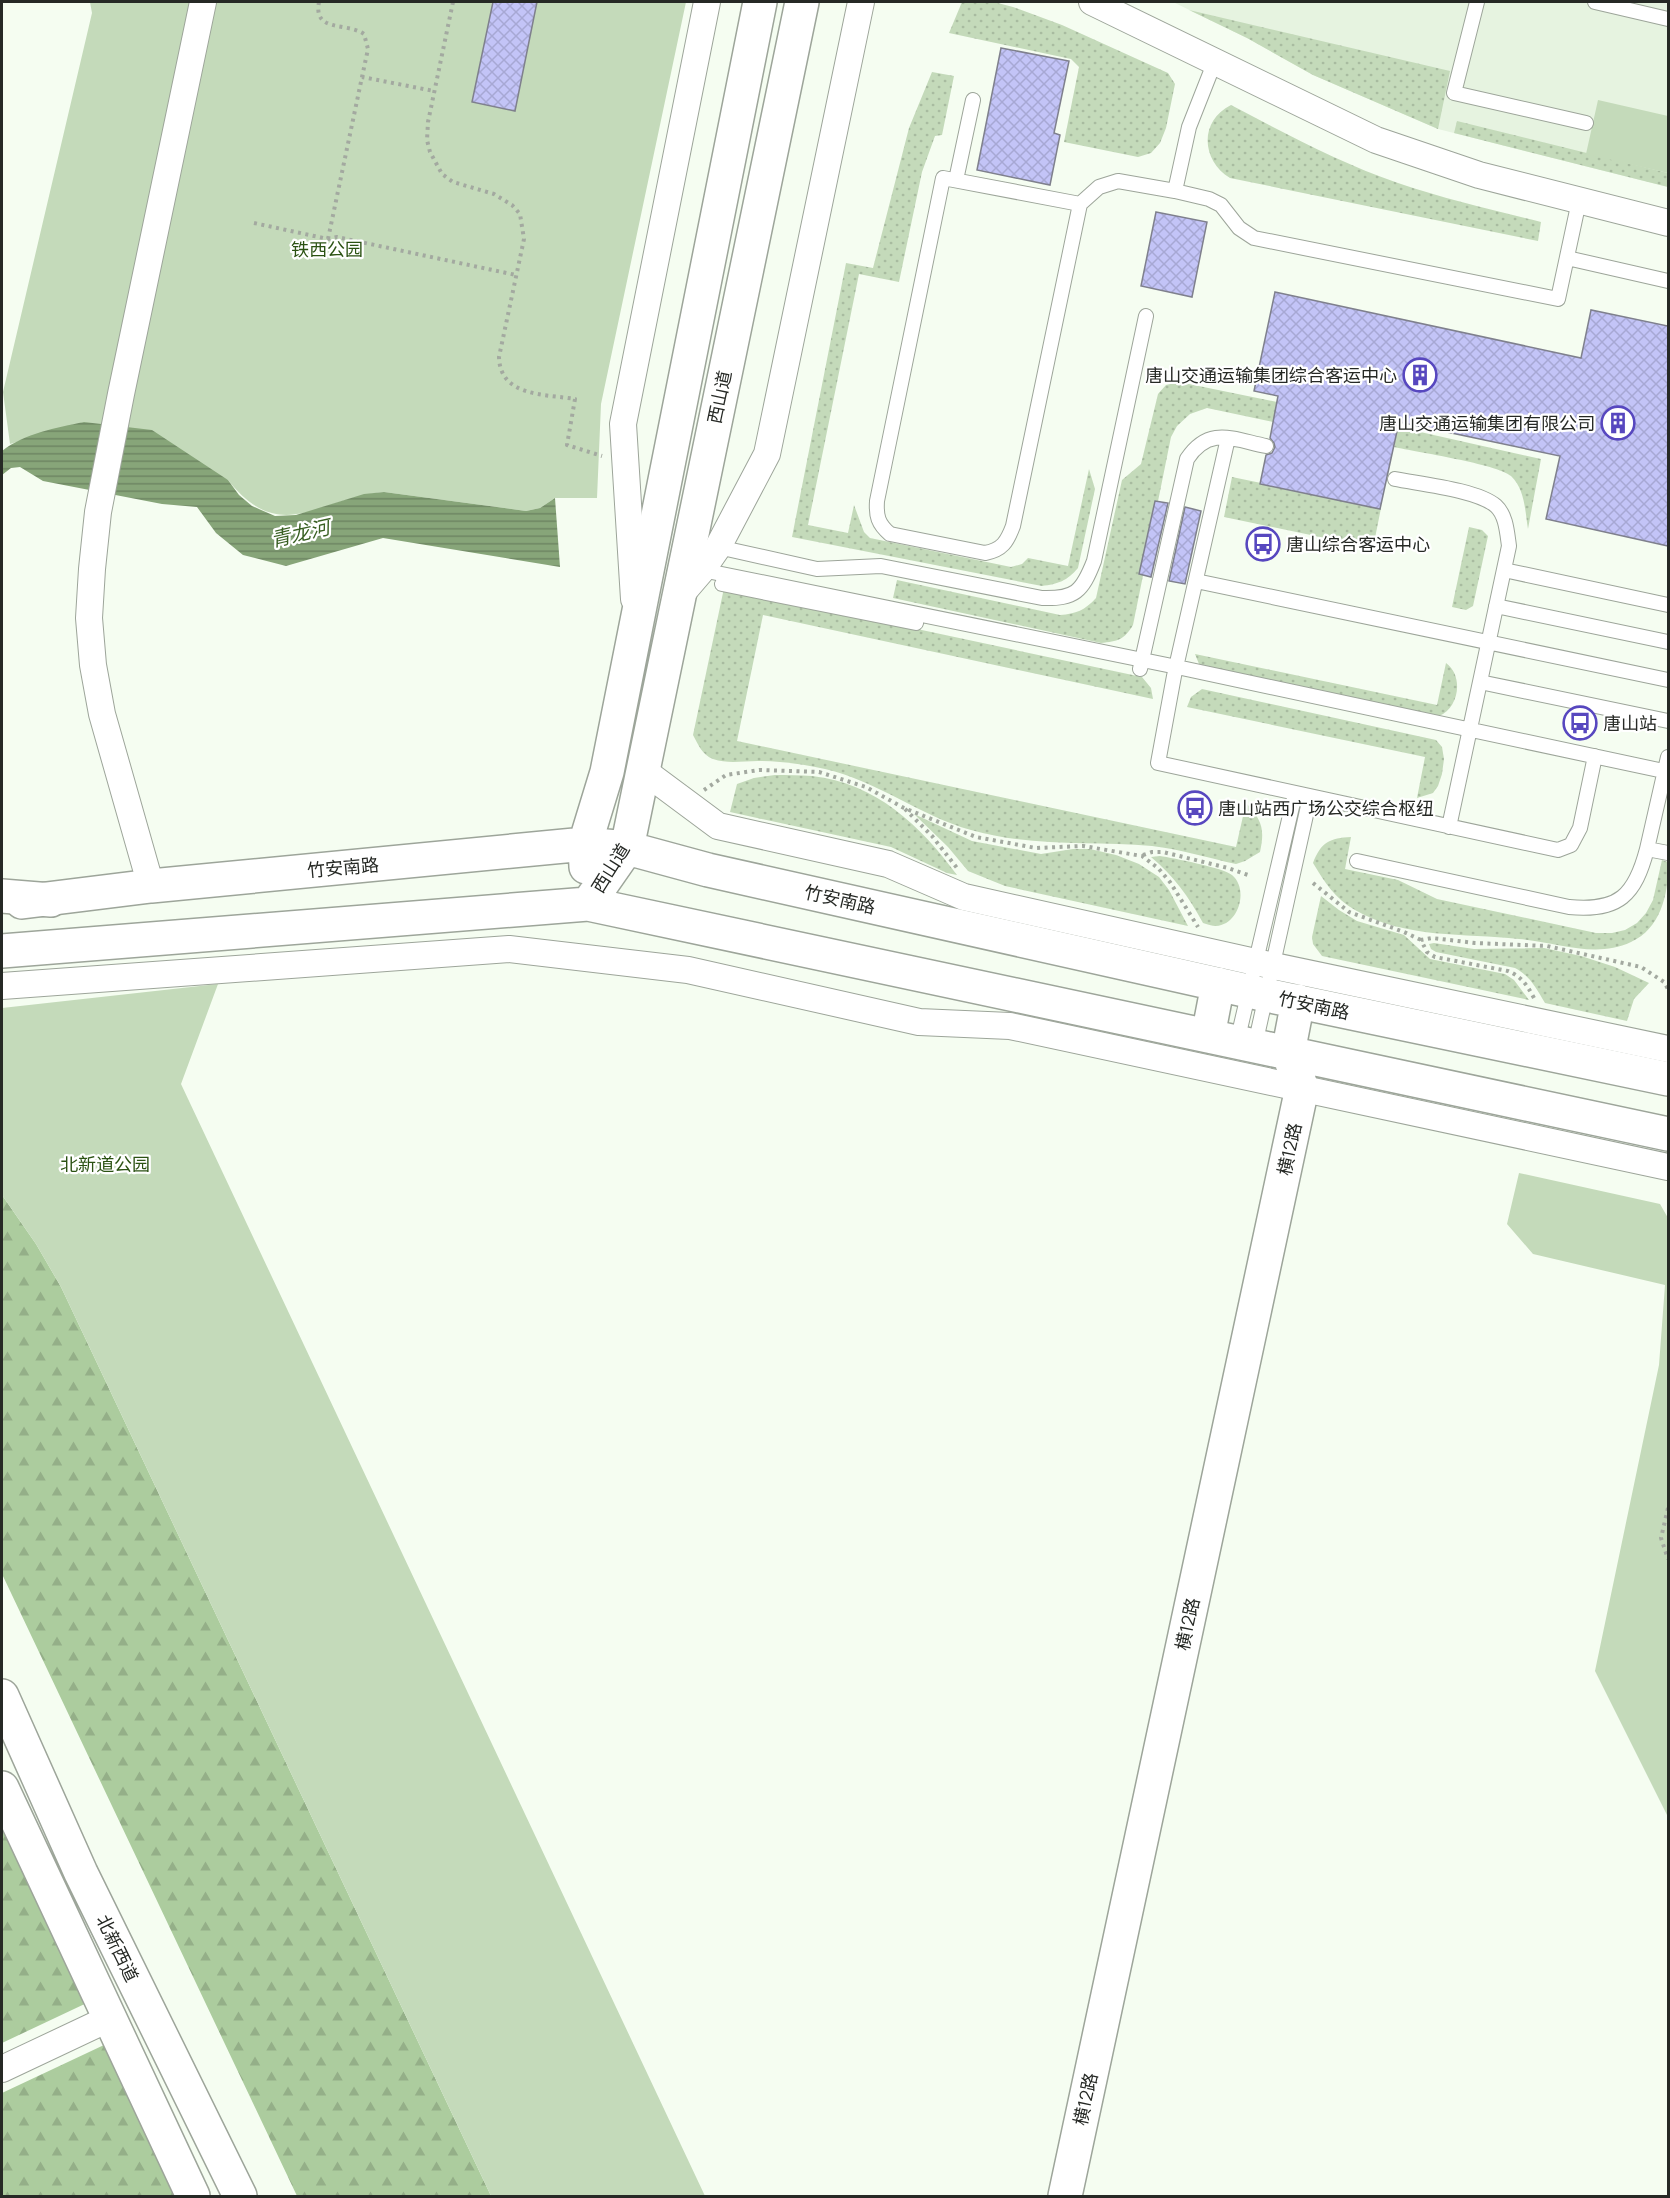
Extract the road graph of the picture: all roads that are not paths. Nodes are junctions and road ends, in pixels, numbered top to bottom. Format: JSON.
{"nodes":[{"id":1,"x":203,"y":2,"type":"edge"},
{"id":2,"x":706,"y":2,"type":"edge"},
{"id":3,"x":760,"y":2,"type":"edge"},
{"id":4,"x":801,"y":2,"type":"edge"},
{"id":5,"x":861,"y":2,"type":"edge"},
{"id":6,"x":1092,"y":2,"type":"edge"},
{"id":7,"x":1477,"y":2,"type":"edge"},
{"id":8,"x":1595,"y":2,"type":"edge"},
{"id":9,"x":1668,"y":19,"type":"edge"},
{"id":10,"x":1215,"y":61,"type":"junction"},
{"id":11,"x":973,"y":100,"type":"dead end"},
{"id":12,"x":1586,"y":123,"type":"dead end"},
{"id":13,"x":956,"y":180,"type":"junction"},
{"id":14,"x":1175,"y":191,"type":"junction"},
{"id":15,"x":1579,"y":201,"type":"junction"},
{"id":16,"x":1080,"y":204,"type":"junction"},
{"id":17,"x":1668,"y":223,"type":"edge"},
{"id":18,"x":1567,"y":258,"type":"junction"},
{"id":19,"x":1668,"y":281,"type":"edge"},
{"id":20,"x":1146,"y":316,"type":"dead end"},
{"id":21,"x":1228,"y":438,"type":"junction"},
{"id":22,"x":1266,"y":446,"type":"dead end"},
{"id":23,"x":1395,"y":479,"type":"dead end"},
{"id":24,"x":718,"y":547,"type":"junction"},
{"id":25,"x":1504,"y":570,"type":"junction"},
{"id":26,"x":712,"y":577,"type":"junction"},
{"id":27,"x":1196,"y":581,"type":"junction"},
{"id":28,"x":677,"y":599,"type":"junction"},
{"id":29,"x":1668,"y":605,"type":"edge"},
{"id":30,"x":1496,"y":606,"type":"junction"},
{"id":31,"x":636,"y":629,"type":"junction"},
{"id":32,"x":1668,"y":642,"type":"edge"},
{"id":33,"x":1488,"y":643,"type":"junction"},
{"id":34,"x":1141,"y":664,"type":"junction"},
{"id":35,"x":1176,"y":671,"type":"junction"},
{"id":36,"x":1668,"y":680,"type":"edge"},
{"id":37,"x":1480,"y":682,"type":"junction"},
{"id":38,"x":1668,"y":721,"type":"edge"},
{"id":39,"x":1468,"y":734,"type":"junction"},
{"id":40,"x":1594,"y":760,"type":"junction"},
{"id":41,"x":1667,"y":770,"type":"edge"},
{"id":42,"x":644,"y":771,"type":"junction"},
{"id":43,"x":1295,"y":794,"type":"junction"},
{"id":44,"x":1310,"y":797,"type":"junction"},
{"id":45,"x":1449,"y":827,"type":"junction"},
{"id":46,"x":585,"y":844,"type":"junction"},
{"id":47,"x":627,"y":848,"type":"junction"},
{"id":48,"x":1647,"y":849,"type":"junction"},
{"id":49,"x":1668,"y":853,"type":"edge"},
{"id":50,"x":1357,"y":861,"type":"dead end"},
{"id":51,"x":151,"y":886,"type":"junction"},
{"id":52,"x":2,"y":896,"type":"edge"},
{"id":53,"x":51,"y":900,"type":"junction"},
{"id":54,"x":2,"y":904,"type":"edge"},
{"id":55,"x":588,"y":904,"type":"junction"},
{"id":56,"x":2,"y":951,"type":"edge"},
{"id":57,"x":1252,"y":979,"type":"junction"},
{"id":58,"x":2,"y":986,"type":"edge"},
{"id":59,"x":1298,"y":1001,"type":"junction"},
{"id":60,"x":1233,"y":1041,"type":"junction"},
{"id":61,"x":1668,"y":1049,"type":"edge"},
{"id":62,"x":1288,"y":1053,"type":"junction"},
{"id":63,"x":1668,"y":1079,"type":"edge"},
{"id":64,"x":1302,"y":1088,"type":"junction"},
{"id":65,"x":1668,"y":1134,"type":"edge"},
{"id":66,"x":1668,"y":1167,"type":"edge"},
{"id":67,"x":2,"y":1696,"type":"edge"},
{"id":68,"x":2,"y":1788,"type":"edge"},
{"id":69,"x":108,"y":2019,"type":"junction"},
{"id":70,"x":2,"y":2069,"type":"edge"},
{"id":71,"x":193,"y":2196,"type":"edge"},
{"id":72,"x":240,"y":2196,"type":"edge"},
{"id":73,"x":1065,"y":2196,"type":"edge"}],
"edges":[{"from":1,"to":51,"type":"street"},
{"from":2,"to":31,"type":"street"},
{"from":3,"to":31,"type":"main road","name":"西山道"},
{"from":4,"to":28,"type":"main road","name":"西山道"},
{"from":5,"to":24,"type":"street"},
{"from":6,"to":10,"type":"street"},
{"from":7,"to":12,"type":"lane"},
{"from":8,"to":9,"type":"lane"},
{"from":10,"to":14,"type":"lane"},
{"from":10,"to":15,"type":"street"},
{"from":11,"to":13,"type":"lane"},
{"from":13,"to":16,"type":"lane"},
{"from":13,"to":16,"type":"lane"},
{"from":14,"to":16,"type":"lane"},
{"from":14,"to":18,"type":"lane"},
{"from":15,"to":17,"type":"street"},
{"from":15,"to":18,"type":"lane"},
{"from":18,"to":19,"type":"lane"},
{"from":20,"to":24,"type":"lane"},
{"from":21,"to":22,"type":"lane"},
{"from":21,"to":27,"type":"lane"},
{"from":21,"to":34,"type":"lane"},
{"from":23,"to":25,"type":"lane"},
{"from":24,"to":26,"type":"street"},
{"from":25,"to":29,"type":"lane"},
{"from":25,"to":30,"type":"lane"},
{"from":26,"to":28,"type":"street"},
{"from":26,"to":34,"type":"lane"},
{"from":26,"to":34,"type":"lane"},
{"from":27,"to":33,"type":"lane"},
{"from":27,"to":35,"type":"lane"},
{"from":28,"to":42,"type":"main road","name":"西山道"},
{"from":30,"to":32,"type":"lane"},
{"from":30,"to":33,"type":"lane"},
{"from":31,"to":46,"type":"main road","name":"西山道"},
{"from":33,"to":36,"type":"lane"},
{"from":33,"to":37,"type":"lane"},
{"from":34,"to":35,"type":"lane"},
{"from":35,"to":39,"type":"lane"},
{"from":35,"to":43,"type":"lane"},
{"from":37,"to":38,"type":"lane"},
{"from":37,"to":39,"type":"lane"},
{"from":39,"to":40,"type":"lane"},
{"from":39,"to":45,"type":"lane"},
{"from":40,"to":41,"type":"lane"},
{"from":40,"to":45,"type":"lane"},
{"from":41,"to":48,"type":"lane"},
{"from":42,"to":47,"type":"main road","name":"西山道"},
{"from":42,"to":57,"type":"street"},
{"from":43,"to":44,"type":"lane"},
{"from":43,"to":57,"type":"lane"},
{"from":44,"to":45,"type":"lane"},
{"from":44,"to":57,"type":"lane"},
{"from":46,"to":47,"type":"main road","name":"竹安南路"},
{"from":46,"to":51,"type":"main road","name":"竹安南路"},
{"from":46,"to":55,"type":"main road","name":"西山道"},
{"from":47,"to":55,"type":"main road","name":"西山道"},
{"from":47,"to":57,"type":"main road","name":"竹安南路"},
{"from":48,"to":49,"type":"lane"},
{"from":48,"to":50,"type":"lane"},
{"from":51,"to":53,"type":"main road","name":"竹安南路"},
{"from":52,"to":53,"type":"main road"},
{"from":53,"to":54,"type":"main road","name":"竹安南路"},
{"from":55,"to":56,"type":"main road"},
{"from":55,"to":60,"type":"main road"},
{"from":57,"to":59,"type":"main road","name":"竹安南路"},
{"from":57,"to":60,"type":"main road"},
{"from":57,"to":60,"type":"lane"},
{"from":57,"to":61,"type":"street"},
{"from":58,"to":64,"type":"street"},
{"from":59,"to":62,"type":"main road"},
{"from":59,"to":63,"type":"main road","name":"竹安南路"},
{"from":60,"to":62,"type":"main road"},
{"from":62,"to":64,"type":"main road"},
{"from":62,"to":65,"type":"main road"},
{"from":64,"to":66,"type":"street"},
{"from":64,"to":73,"type":"main road","name":"横12路"},
{"from":67,"to":72,"type":"main road","name":"北新西道"},
{"from":68,"to":69,"type":"main road"},
{"from":69,"to":70,"type":"street"},
{"from":69,"to":71,"type":"main road"}]}
